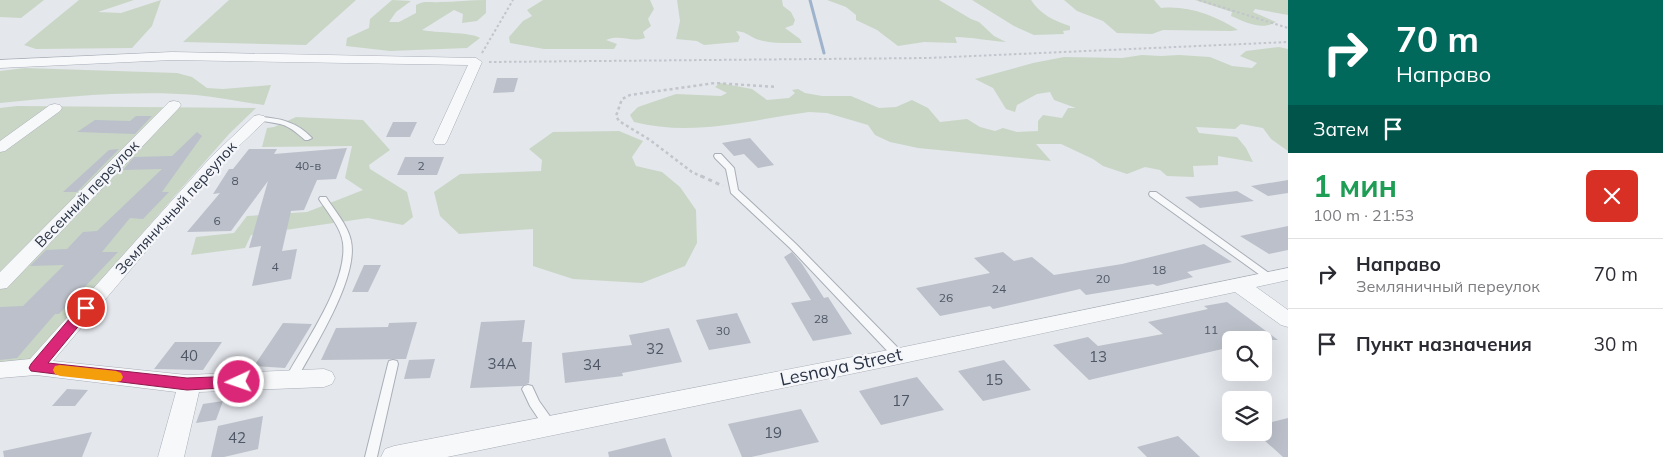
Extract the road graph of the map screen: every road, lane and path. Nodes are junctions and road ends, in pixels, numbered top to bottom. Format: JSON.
{"nodes":[{"id":1,"x":513,"y":0,"type":"edge"},
{"id":2,"x":1199,"y":0,"type":"edge"},
{"id":3,"x":1288,"y":28,"type":"edge"},
{"id":4,"x":1288,"y":42,"type":"edge"},
{"id":5,"x":476,"y":62,"type":"junction"},
{"id":6,"x":0,"y":64,"type":"edge"},
{"id":7,"x":777,"y":87,"type":"dead end"},
{"id":8,"x":174,"y":106,"type":"dead end"},
{"id":9,"x":55,"y":108,"type":"dead end"},
{"id":10,"x":259,"y":119,"type":"joint"},
{"id":11,"x":308,"y":138,"type":"dead end"},
{"id":12,"x":440,"y":141,"type":"dead end"},
{"id":13,"x":0,"y":148,"type":"edge"},
{"id":14,"x":718,"y":156,"type":"dead end"},
{"id":15,"x":734,"y":191,"type":"junction"},
{"id":16,"x":1153,"y":194,"type":"dead end"},
{"id":17,"x":322,"y":199,"type":"dead end"},
{"id":18,"x":1279,"y":276,"type":"edge"},
{"id":19,"x":0,"y":282,"type":"edge"},
{"id":20,"x":1239,"y":285,"type":"junction"},
{"id":21,"x":1288,"y":320,"type":"edge"},
{"id":22,"x":899,"y":356,"type":"junction"},
{"id":23,"x":393,"y":364,"type":"dead end"},
{"id":24,"x":36,"y":368,"type":"junction"},
{"id":25,"x":0,"y":370,"type":"edge"},
{"id":26,"x":324,"y":378,"type":"dead end"},
{"id":27,"x":291,"y":379,"type":"junction"},
{"id":28,"x":187,"y":384,"type":"junction"},
{"id":29,"x":528,"y":390,"type":"dead end"},
{"id":30,"x":550,"y":426,"type":"junction"},
{"id":31,"x":172,"y":457,"type":"edge"},
{"id":32,"x":371,"y":457,"type":"edge"},
{"id":33,"x":394,"y":457,"type":"edge"}],
"edges":[{"from":1,"to":5,"type":"path"},
{"from":2,"to":3,"type":"path"},
{"from":4,"to":5,"type":"path"},
{"from":5,"to":6,"type":"street"},
{"from":5,"to":12,"type":"street"},
{"from":7,"to":15,"type":"path"},
{"from":8,"to":19,"type":"street","name":"Весенний переулок"},
{"from":9,"to":13,"type":"street"},
{"from":10,"to":11,"type":"lane"},
{"from":10,"to":24,"type":"street","name":"Земляничный переулок"},
{"from":14,"to":15,"type":"lane"},
{"from":15,"to":22,"type":"lane"},
{"from":16,"to":18,"type":"lane"},
{"from":17,"to":27,"type":"lane"},
{"from":18,"to":20,"type":"street","name":"Lesnaya Street"},
{"from":20,"to":21,"type":"street"},
{"from":20,"to":22,"type":"street","name":"Lesnaya Street"},
{"from":22,"to":30,"type":"street","name":"Lesnaya Street"},
{"from":23,"to":32,"type":"lane"},
{"from":24,"to":25,"type":"street"},
{"from":24,"to":28,"type":"street"},
{"from":26,"to":27,"type":"street"},
{"from":27,"to":28,"type":"street"},
{"from":28,"to":31,"type":"street"},
{"from":29,"to":30,"type":"lane"},
{"from":30,"to":33,"type":"street","name":"Lesnaya Street"}]}
